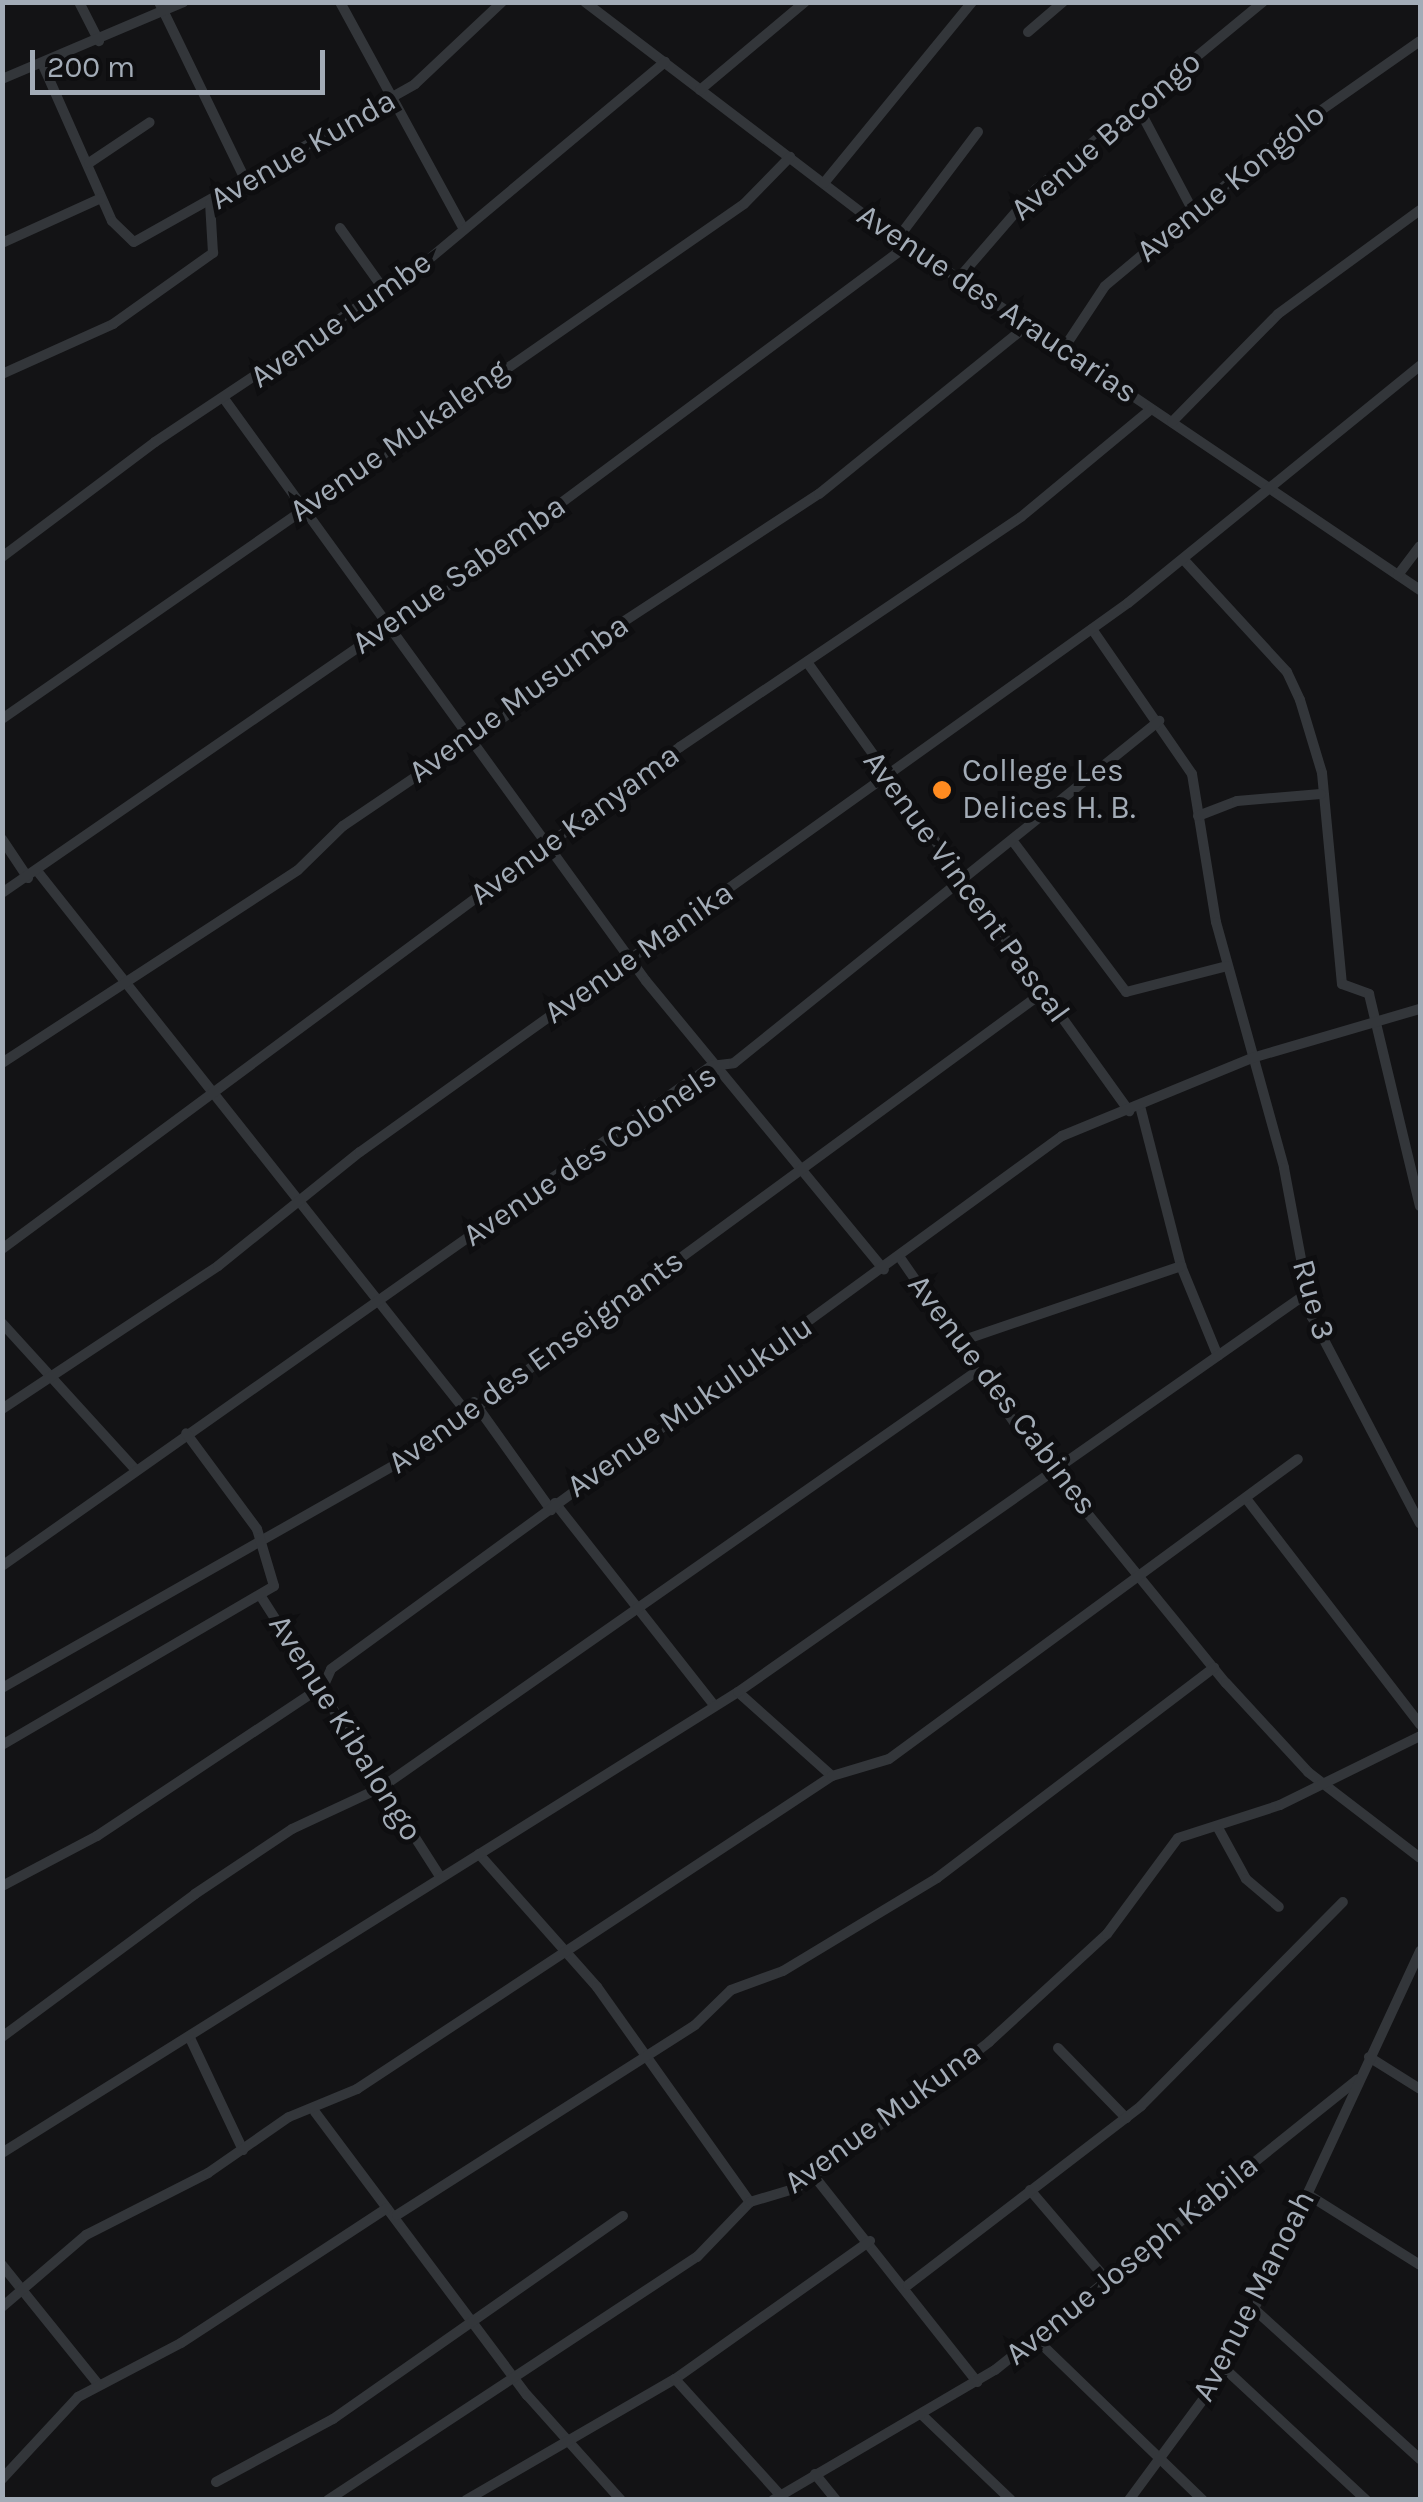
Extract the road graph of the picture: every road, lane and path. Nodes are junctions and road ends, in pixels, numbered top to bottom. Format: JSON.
{"nodes":[{"id":1,"x":79,"y":2,"type":"edge"},
{"id":2,"x":183,"y":2,"type":"edge"},
{"id":3,"x":340,"y":2,"type":"edge"},
{"id":4,"x":502,"y":2,"type":"edge"},
{"id":5,"x":586,"y":2,"type":"edge"},
{"id":6,"x":805,"y":2,"type":"edge"},
{"id":7,"x":972,"y":2,"type":"edge"},
{"id":8,"x":1063,"y":2,"type":"edge"},
{"id":9,"x":1264,"y":2,"type":"edge"},
{"id":10,"x":162,"y":8,"type":"edge"},
{"id":11,"x":1028,"y":32,"type":"dead end"},
{"id":12,"x":99,"y":41,"type":"junction"},
{"id":13,"x":1420,"y":41,"type":"edge"},
{"id":14,"x":665,"y":62,"type":"junction"},
{"id":15,"x":42,"y":63,"type":"junction"},
{"id":16,"x":2,"y":80,"type":"edge"},
{"id":17,"x":700,"y":90,"type":"junction"},
{"id":18,"x":392,"y":99,"type":"junction"},
{"id":19,"x":1138,"y":109,"type":"junction"},
{"id":20,"x":150,"y":122,"type":"dead end"},
{"id":21,"x":978,"y":132,"type":"dead end"},
{"id":22,"x":790,"y":157,"type":"junction"},
{"id":23,"x":89,"y":163,"type":"junction"},
{"id":24,"x":246,"y":181,"type":"junction"},
{"id":25,"x":824,"y":183,"type":"junction"},
{"id":26,"x":101,"y":198,"type":"junction"},
{"id":27,"x":210,"y":203,"type":"junction"},
{"id":28,"x":1420,"y":210,"type":"edge"},
{"id":29,"x":1194,"y":213,"type":"junction"},
{"id":30,"x":340,"y":228,"type":"dead end"},
{"id":31,"x":464,"y":229,"type":"junction"},
{"id":32,"x":903,"y":242,"type":"junction"},
{"id":33,"x":2,"y":243,"type":"edge"},
{"id":34,"x":958,"y":278,"type":"junction"},
{"id":35,"x":385,"y":290,"type":"junction"},
{"id":36,"x":1029,"y":324,"type":"junction"},
{"id":37,"x":1064,"y":348,"type":"junction"},
{"id":38,"x":1420,"y":366,"type":"edge"},
{"id":39,"x":2,"y":374,"type":"edge"},
{"id":40,"x":225,"y":400,"type":"junction"},
{"id":41,"x":1151,"y":409,"type":"junction"},
{"id":42,"x":1172,"y":422,"type":"junction"},
{"id":43,"x":1268,"y":486,"type":"junction"},
{"id":44,"x":300,"y":511,"type":"junction"},
{"id":45,"x":1420,"y":546,"type":"edge"},
{"id":46,"x":2,"y":557,"type":"edge"},
{"id":47,"x":1184,"y":560,"type":"junction"},
{"id":48,"x":1398,"y":575,"type":"junction"},
{"id":49,"x":1420,"y":590,"type":"edge"},
{"id":50,"x":384,"y":627,"type":"junction"},
{"id":51,"x":1092,"y":629,"type":"junction"},
{"id":52,"x":807,"y":662,"type":"junction"},
{"id":53,"x":2,"y":719,"type":"edge"},
{"id":54,"x":1159,"y":721,"type":"junction"},
{"id":55,"x":470,"y":740,"type":"junction"},
{"id":56,"x":887,"y":778,"type":"junction"},
{"id":57,"x":1321,"y":794,"type":"junction"},
{"id":58,"x":1198,"y":816,"type":"junction"},
{"id":59,"x":2,"y":839,"type":"edge"},
{"id":60,"x":1015,"y":844,"type":"junction"},
{"id":61,"x":548,"y":849,"type":"junction"},
{"id":62,"x":33,"y":875,"type":"junction"},
{"id":63,"x":964,"y":885,"type":"junction"},
{"id":64,"x":2,"y":893,"type":"edge"},
{"id":65,"x":631,"y":958,"type":"junction"},
{"id":66,"x":1227,"y":966,"type":"junction"},
{"id":67,"x":122,"y":983,"type":"junction"},
{"id":68,"x":1042,"y":993,"type":"junction"},
{"id":69,"x":1420,"y":1010,"type":"edge"},
{"id":70,"x":1375,"y":1020,"type":"junction"},
{"id":71,"x":1252,"y":1058,"type":"junction"},
{"id":72,"x":2,"y":1063,"type":"edge"},
{"id":73,"x":718,"y":1064,"type":"junction"},
{"id":74,"x":209,"y":1090,"type":"junction"},
{"id":75,"x":1134,"y":1109,"type":"junction"},
{"id":76,"x":805,"y":1166,"type":"junction"},
{"id":77,"x":297,"y":1202,"type":"junction"},
{"id":78,"x":1420,"y":1206,"type":"edge"},
{"id":79,"x":2,"y":1249,"type":"edge"},
{"id":80,"x":902,"y":1259,"type":"junction"},
{"id":81,"x":1181,"y":1266,"type":"junction"},
{"id":82,"x":884,"y":1270,"type":"junction"},
{"id":83,"x":1306,"y":1294,"type":"junction"},
{"id":84,"x":376,"y":1302,"type":"junction"},
{"id":85,"x":2,"y":1323,"type":"edge"},
{"id":86,"x":958,"y":1342,"type":"junction"},
{"id":87,"x":1218,"y":1356,"type":"junction"},
{"id":88,"x":976,"y":1371,"type":"junction"},
{"id":89,"x":50,"y":1376,"type":"junction"},
{"id":90,"x":469,"y":1406,"type":"junction"},
{"id":91,"x":2,"y":1409,"type":"edge"},
{"id":92,"x":186,"y":1433,"type":"junction"},
{"id":93,"x":1298,"y":1459,"type":"dead end"},
{"id":94,"x":1055,"y":1468,"type":"junction"},
{"id":95,"x":134,"y":1469,"type":"junction"},
{"id":96,"x":1248,"y":1501,"type":"junction"},
{"id":97,"x":553,"y":1506,"type":"junction"},
{"id":98,"x":1420,"y":1524,"type":"edge"},
{"id":99,"x":263,"y":1543,"type":"junction"},
{"id":100,"x":2,"y":1566,"type":"edge"},
{"id":101,"x":1143,"y":1576,"type":"junction"},
{"id":102,"x":260,"y":1595,"type":"junction"},
{"id":103,"x":637,"y":1608,"type":"junction"},
{"id":104,"x":1214,"y":1668,"type":"junction"},
{"id":105,"x":324,"y":1685,"type":"junction"},
{"id":106,"x":2,"y":1688,"type":"edge"},
{"id":107,"x":738,"y":1692,"type":"junction"},
{"id":108,"x":714,"y":1706,"type":"junction"},
{"id":109,"x":1420,"y":1724,"type":"edge"},
{"id":110,"x":1420,"y":1736,"type":"edge"},
{"id":111,"x":2,"y":1745,"type":"edge"},
{"id":112,"x":832,"y":1776,"type":"junction"},
{"id":113,"x":1327,"y":1783,"type":"junction"},
{"id":114,"x":382,"y":1787,"type":"junction"},
{"id":115,"x":1217,"y":1826,"type":"junction"},
{"id":116,"x":478,"y":1854,"type":"junction"},
{"id":117,"x":1420,"y":1858,"type":"edge"},
{"id":118,"x":440,"y":1876,"type":"junction"},
{"id":119,"x":2,"y":1886,"type":"edge"},
{"id":120,"x":1343,"y":1902,"type":"dead end"},
{"id":121,"x":1279,"y":1906,"type":"dead end"},
{"id":122,"x":1420,"y":1950,"type":"edge"},
{"id":123,"x":568,"y":1953,"type":"junction"},
{"id":124,"x":1417,"y":1969,"type":"edge"},
{"id":125,"x":2,"y":2037,"type":"edge"},
{"id":126,"x":190,"y":2038,"type":"junction"},
{"id":127,"x":1058,"y":2048,"type":"dead end"},
{"id":128,"x":647,"y":2057,"type":"junction"},
{"id":129,"x":1369,"y":2057,"type":"junction"},
{"id":130,"x":1358,"y":2079,"type":"junction"},
{"id":131,"x":1420,"y":2089,"type":"edge"},
{"id":132,"x":315,"y":2112,"type":"junction"},
{"id":133,"x":1126,"y":2118,"type":"junction"},
{"id":134,"x":244,"y":2150,"type":"junction"},
{"id":135,"x":2,"y":2153,"type":"edge"},
{"id":136,"x":814,"y":2176,"type":"junction"},
{"id":137,"x":1030,"y":2190,"type":"junction"},
{"id":138,"x":1307,"y":2194,"type":"junction"},
{"id":139,"x":750,"y":2202,"type":"junction"},
{"id":140,"x":392,"y":2211,"type":"junction"},
{"id":141,"x":623,"y":2216,"type":"dead end"},
{"id":142,"x":870,"y":2242,"type":"junction"},
{"id":143,"x":2,"y":2265,"type":"edge"},
{"id":144,"x":1420,"y":2265,"type":"edge"},
{"id":145,"x":1106,"y":2279,"type":"junction"},
{"id":146,"x":908,"y":2285,"type":"junction"},
{"id":147,"x":20,"y":2286,"type":"junction"},
{"id":148,"x":2,"y":2307,"type":"edge"},
{"id":149,"x":1254,"y":2309,"type":"junction"},
{"id":150,"x":473,"y":2322,"type":"junction"},
{"id":151,"x":1035,"y":2338,"type":"junction"},
{"id":152,"x":1222,"y":2366,"type":"junction"},
{"id":153,"x":675,"y":2379,"type":"junction"},
{"id":154,"x":516,"y":2380,"type":"junction"},
{"id":155,"x":976,"y":2382,"type":"junction"},
{"id":156,"x":99,"y":2386,"type":"junction"},
{"id":157,"x":921,"y":2414,"type":"junction"},
{"id":158,"x":566,"y":2441,"type":"junction"},
{"id":159,"x":1159,"y":2460,"type":"junction"},
{"id":160,"x":1420,"y":2460,"type":"edge"},
{"id":161,"x":815,"y":2474,"type":"junction"},
{"id":162,"x":2,"y":2479,"type":"edge"},
{"id":163,"x":216,"y":2482,"type":"dead end"},
{"id":164,"x":776,"y":2497,"type":"edge"},
{"id":165,"x":616,"y":2498,"type":"edge"},
{"id":166,"x":328,"y":2500,"type":"edge"},
{"id":167,"x":466,"y":2500,"type":"edge"},
{"id":168,"x":836,"y":2500,"type":"edge"},
{"id":169,"x":1010,"y":2500,"type":"edge"},
{"id":170,"x":1128,"y":2500,"type":"edge"},
{"id":171,"x":1203,"y":2500,"type":"edge"},
{"id":172,"x":1366,"y":2500,"type":"edge"}],
"edges":[{"from":1,"to":12,"type":"street"},
{"from":2,"to":10,"type":"street"},
{"from":3,"to":18,"type":"street"},
{"from":4,"to":18,"type":"street","name":"Avenue Kunda"},
{"from":5,"to":14,"type":"street","name":"Avenue des Araucarias"},
{"from":6,"to":17,"type":"street"},
{"from":7,"to":25,"type":"street"},
{"from":8,"to":11,"type":"street"},
{"from":9,"to":19,"type":"street","name":"Avenue Bacongo"},
{"from":10,"to":12,"type":"street"},
{"from":10,"to":24,"type":"street"},
{"from":12,"to":15,"type":"street"},
{"from":13,"to":29,"type":"street","name":"Avenue Kongolo"},
{"from":14,"to":17,"type":"street","name":"Avenue des Araucarias"},
{"from":14,"to":31,"type":"street","name":"Avenue Lumbe"},
{"from":15,"to":16,"type":"street"},
{"from":15,"to":23,"type":"street"},
{"from":17,"to":22,"type":"street","name":"Avenue des Araucarias"},
{"from":18,"to":24,"type":"street","name":"Avenue Kunda"},
{"from":18,"to":31,"type":"street"},
{"from":19,"to":29,"type":"street"},
{"from":19,"to":34,"type":"street","name":"Avenue Bacongo"},
{"from":20,"to":23,"type":"street"},
{"from":21,"to":32,"type":"street","name":"Avenue Sabemba"},
{"from":22,"to":25,"type":"street","name":"Avenue des Araucarias"},
{"from":22,"to":44,"type":"street","name":"Avenue Mukaleng"},
{"from":23,"to":26,"type":"street"},
{"from":24,"to":27,"type":"street","name":"Avenue Kunda"},
{"from":25,"to":32,"type":"street","name":"Avenue des Araucarias"},
{"from":26,"to":27,"type":"street","name":"Avenue Kunda"},
{"from":26,"to":33,"type":"street"},
{"from":27,"to":39,"type":"street"},
{"from":28,"to":42,"type":"street"},
{"from":29,"to":37,"type":"street","name":"Avenue Kongolo"},
{"from":30,"to":35,"type":"street"},
{"from":31,"to":35,"type":"street","name":"Avenue Lumbe"},
{"from":32,"to":34,"type":"street","name":"Avenue des Araucarias"},
{"from":32,"to":50,"type":"street","name":"Avenue Sabemba"},
{"from":34,"to":36,"type":"street","name":"Avenue des Araucarias"},
{"from":35,"to":40,"type":"street","name":"Avenue Lumbe"},
{"from":36,"to":37,"type":"street","name":"Avenue des Araucarias"},
{"from":36,"to":55,"type":"street","name":"Avenue Musumba"},
{"from":37,"to":41,"type":"street","name":"Avenue des Araucarias"},
{"from":38,"to":43,"type":"street","name":"Avenue Manika"},
{"from":40,"to":44,"type":"street","name":"Avenue des Cabines"},
{"from":40,"to":46,"type":"street","name":"Avenue Lumbe"},
{"from":41,"to":42,"type":"street","name":"Avenue des Araucarias"},
{"from":41,"to":52,"type":"street","name":"Avenue Kanyama"},
{"from":42,"to":43,"type":"street","name":"Avenue des Araucarias"},
{"from":43,"to":47,"type":"street","name":"Avenue Manika"},
{"from":43,"to":48,"type":"street","name":"Avenue des Araucarias"},
{"from":44,"to":50,"type":"street","name":"Avenue des Cabines"},
{"from":44,"to":53,"type":"street","name":"Avenue Mukaleng"},
{"from":45,"to":48,"type":"street"},
{"from":47,"to":51,"type":"street","name":"Avenue Manika"},
{"from":47,"to":57,"type":"street"},
{"from":48,"to":49,"type":"street","name":"Avenue des Araucarias"},
{"from":50,"to":55,"type":"street","name":"Avenue des Cabines"},
{"from":50,"to":62,"type":"street","name":"Avenue Sabemba"},
{"from":51,"to":54,"type":"street","name":"Rue 3"},
{"from":51,"to":56,"type":"street","name":"Avenue Manika"},
{"from":52,"to":56,"type":"street","name":"Avenue Vincent Pascal"},
{"from":52,"to":61,"type":"street","name":"Avenue Kanyama"},
{"from":54,"to":58,"type":"street","name":"Rue 3"},
{"from":54,"to":60,"type":"street","name":"Avenue des Colonels"},
{"from":55,"to":61,"type":"street","name":"Avenue des Cabines"},
{"from":55,"to":67,"type":"street","name":"Avenue Musumba"},
{"from":56,"to":63,"type":"street","name":"Avenue Vincent Pascal"},
{"from":56,"to":65,"type":"street","name":"Avenue Manika"},
{"from":57,"to":58,"type":"street"},
{"from":57,"to":70,"type":"street"},
{"from":58,"to":66,"type":"street","name":"Rue 3"},
{"from":59,"to":62,"type":"street"},
{"from":60,"to":63,"type":"street","name":"Avenue des Colonels"},
{"from":60,"to":66,"type":"street"},
{"from":61,"to":65,"type":"street","name":"Avenue des Cabines"},
{"from":61,"to":74,"type":"street","name":"Avenue Kanyama"},
{"from":62,"to":64,"type":"street","name":"Avenue Sabemba"},
{"from":62,"to":67,"type":"street"},
{"from":63,"to":68,"type":"street","name":"Avenue Vincent Pascal"},
{"from":63,"to":73,"type":"street","name":"Avenue des Colonels"},
{"from":65,"to":73,"type":"street","name":"Avenue des Cabines"},
{"from":65,"to":77,"type":"street","name":"Avenue Manika"},
{"from":66,"to":71,"type":"street","name":"Rue 3"},
{"from":67,"to":72,"type":"street","name":"Avenue Musumba"},
{"from":67,"to":74,"type":"street"},
{"from":68,"to":75,"type":"street","name":"Avenue Vincent Pascal"},
{"from":68,"to":76,"type":"street","name":"Avenue des Enseignants"},
{"from":69,"to":70,"type":"street","name":"Avenue Mukulukulu"},
{"from":70,"to":71,"type":"street","name":"Avenue Mukulukulu"},
{"from":70,"to":78,"type":"street"},
{"from":71,"to":75,"type":"street","name":"Avenue Mukulukulu"},
{"from":71,"to":83,"type":"street","name":"Rue 3"},
{"from":73,"to":76,"type":"street","name":"Avenue des Cabines"},
{"from":73,"to":84,"type":"street","name":"Avenue des Colonels"},
{"from":74,"to":77,"type":"street"},
{"from":74,"to":79,"type":"street","name":"Avenue Kanyama"},
{"from":75,"to":80,"type":"street","name":"Avenue Mukulukulu"},
{"from":75,"to":81,"type":"street"},
{"from":76,"to":82,"type":"street","name":"Avenue des Cabines"},
{"from":76,"to":90,"type":"street","name":"Avenue des Enseignants"},
{"from":77,"to":84,"type":"street"},
{"from":77,"to":89,"type":"street","name":"Avenue Manika"},
{"from":80,"to":82,"type":"street","name":"Avenue Mukulukulu"},
{"from":80,"to":86,"type":"street","name":"Avenue des Cabines"},
{"from":81,"to":86,"type":"street"},
{"from":81,"to":87,"type":"street"},
{"from":82,"to":97,"type":"street","name":"Avenue Mukulukulu"},
{"from":83,"to":87,"type":"street"},
{"from":83,"to":98,"type":"street","name":"Rue 3"},
{"from":84,"to":90,"type":"street"},
{"from":84,"to":92,"type":"street","name":"Avenue des Colonels"},
{"from":85,"to":89,"type":"street"},
{"from":86,"to":88,"type":"street","name":"Avenue des Cabines"},
{"from":87,"to":94,"type":"street"},
{"from":88,"to":94,"type":"street","name":"Avenue des Cabines"},
{"from":88,"to":103,"type":"street"},
{"from":89,"to":91,"type":"street","name":"Avenue Manika"},
{"from":89,"to":95,"type":"street"},
{"from":90,"to":97,"type":"street"},
{"from":90,"to":99,"type":"street","name":"Avenue des Enseignants"},
{"from":92,"to":95,"type":"street","name":"Avenue des Colonels"},
{"from":92,"to":99,"type":"street","name":"Avenue Kibalongo"},
{"from":93,"to":96,"type":"street"},
{"from":94,"to":101,"type":"street","name":"Avenue des Cabines"},
{"from":94,"to":107,"type":"street"},
{"from":95,"to":100,"type":"street","name":"Avenue des Colonels"},
{"from":96,"to":101,"type":"street"},
{"from":96,"to":109,"type":"street"},
{"from":97,"to":103,"type":"street"},
{"from":97,"to":105,"type":"street","name":"Avenue Mukulukulu"},
{"from":99,"to":102,"type":"street","name":"Avenue Kibalongo"},
{"from":99,"to":106,"type":"street","name":"Avenue des Enseignants"},
{"from":101,"to":104,"type":"street","name":"Avenue des Cabines"},
{"from":101,"to":112,"type":"street"},
{"from":102,"to":105,"type":"street","name":"Avenue Kibalongo"},
{"from":102,"to":111,"type":"street"},
{"from":103,"to":108,"type":"street"},
{"from":103,"to":114,"type":"street"},
{"from":104,"to":113,"type":"street","name":"Avenue des Cabines"},
{"from":104,"to":128,"type":"street"},
{"from":105,"to":114,"type":"street","name":"Avenue Kibalongo"},
{"from":105,"to":119,"type":"street","name":"Avenue Mukulukulu"},
{"from":107,"to":108,"type":"street"},
{"from":107,"to":112,"type":"street"},
{"from":108,"to":116,"type":"street"},
{"from":110,"to":113,"type":"street","name":"Avenue Mukuna"},
{"from":112,"to":123,"type":"street"},
{"from":113,"to":115,"type":"street","name":"Avenue Mukuna"},
{"from":113,"to":117,"type":"street","name":"Avenue des Cabines"},
{"from":114,"to":118,"type":"street","name":"Avenue Kibalongo"},
{"from":114,"to":125,"type":"street"},
{"from":115,"to":121,"type":"street"},
{"from":115,"to":136,"type":"street","name":"Avenue Mukuna"},
{"from":116,"to":118,"type":"street"},
{"from":116,"to":123,"type":"street"},
{"from":118,"to":126,"type":"street"},
{"from":120,"to":133,"type":"street"},
{"from":122,"to":124,"type":"street","name":"Avenue Joseph Kabila"},
{"from":123,"to":128,"type":"street"},
{"from":123,"to":132,"type":"street"},
{"from":124,"to":129,"type":"street","name":"Avenue Joseph Kabila"},
{"from":126,"to":134,"type":"street"},
{"from":126,"to":135,"type":"street"},
{"from":127,"to":133,"type":"street"},
{"from":128,"to":139,"type":"street"},
{"from":128,"to":140,"type":"street"},
{"from":129,"to":130,"type":"street","name":"Avenue Joseph Kabila"},
{"from":129,"to":131,"type":"street"},
{"from":130,"to":138,"type":"street","name":"Avenue Manoah"},
{"from":130,"to":145,"type":"street","name":"Avenue Joseph Kabila"},
{"from":132,"to":134,"type":"street"},
{"from":132,"to":140,"type":"street"},
{"from":133,"to":137,"type":"street"},
{"from":134,"to":147,"type":"street"},
{"from":136,"to":139,"type":"street","name":"Avenue Mukuna"},
{"from":136,"to":142,"type":"street"},
{"from":137,"to":145,"type":"street"},
{"from":137,"to":146,"type":"street"},
{"from":138,"to":144,"type":"street"},
{"from":138,"to":149,"type":"street","name":"Avenue Manoah"},
{"from":139,"to":154,"type":"street","name":"Avenue Mukuna"},
{"from":140,"to":150,"type":"street"},
{"from":140,"to":156,"type":"street"},
{"from":141,"to":150,"type":"street"},
{"from":142,"to":146,"type":"street"},
{"from":142,"to":153,"type":"street"},
{"from":143,"to":147,"type":"street"},
{"from":145,"to":151,"type":"street","name":"Avenue Joseph Kabila"},
{"from":146,"to":155,"type":"street"},
{"from":147,"to":148,"type":"street"},
{"from":147,"to":156,"type":"street"},
{"from":149,"to":152,"type":"street","name":"Avenue Manoah"},
{"from":149,"to":160,"type":"street"},
{"from":150,"to":154,"type":"street"},
{"from":150,"to":163,"type":"street"},
{"from":151,"to":155,"type":"street","name":"Avenue Joseph Kabila"},
{"from":151,"to":159,"type":"street"},
{"from":152,"to":159,"type":"street","name":"Avenue Manoah"},
{"from":152,"to":172,"type":"street"},
{"from":153,"to":158,"type":"street"},
{"from":153,"to":164,"type":"street"},
{"from":154,"to":158,"type":"street"},
{"from":154,"to":166,"type":"street","name":"Avenue Mukuna"},
{"from":155,"to":157,"type":"street","name":"Avenue Joseph Kabila"},
{"from":156,"to":162,"type":"street"},
{"from":157,"to":161,"type":"street","name":"Avenue Joseph Kabila"},
{"from":157,"to":169,"type":"street"},
{"from":158,"to":165,"type":"street"},
{"from":158,"to":167,"type":"street"},
{"from":159,"to":170,"type":"street","name":"Avenue Manoah"},
{"from":159,"to":171,"type":"street"},
{"from":161,"to":164,"type":"street","name":"Avenue Joseph Kabila"},
{"from":161,"to":168,"type":"street"}]}
